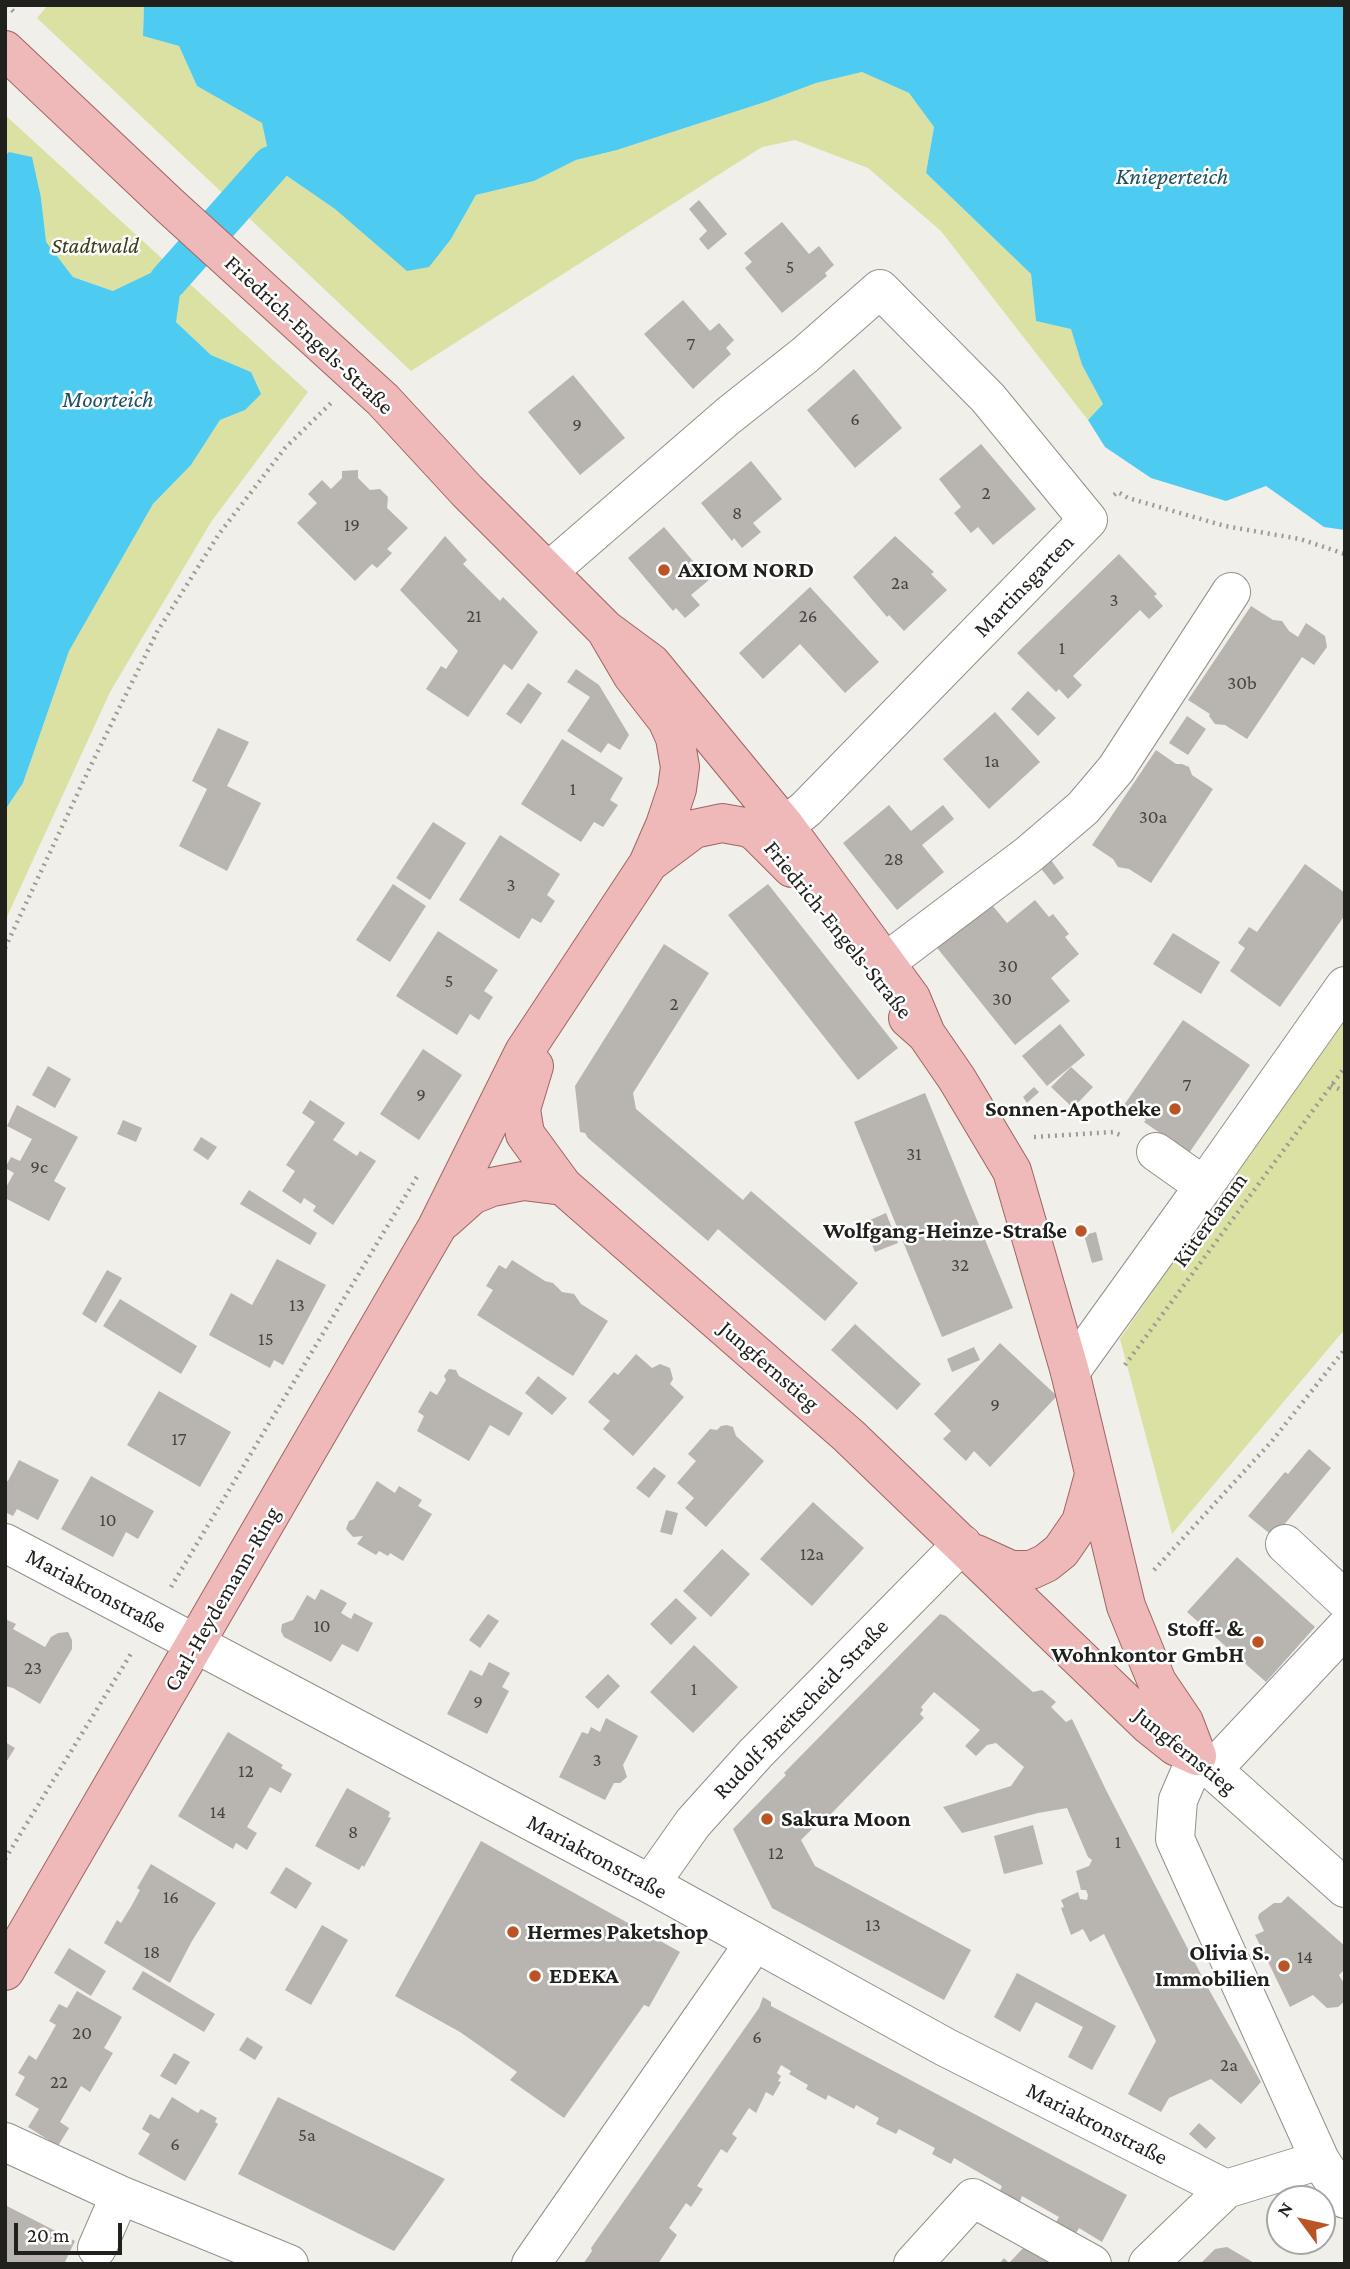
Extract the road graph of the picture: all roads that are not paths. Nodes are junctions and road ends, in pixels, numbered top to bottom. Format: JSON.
{"nodes":[{"id":1,"x":11,"y":55,"type":"edge"},
{"id":2,"x":549,"y":571,"type":"junction"},
{"id":3,"x":1231,"y":592,"type":"dead end"},
{"id":4,"x":605,"y":629,"type":"junction"},
{"id":5,"x":776,"y":833,"type":"junction"},
{"id":6,"x":648,"y":864,"type":"junction"},
{"id":7,"x":886,"y":962,"type":"junction"},
{"id":8,"x":1345,"y":986,"type":"edge"},
{"id":9,"x":561,"y":997,"type":"junction"},
{"id":10,"x":926,"y":1034,"type":"junction"},
{"id":11,"x":1156,"y":1152,"type":"dead end"},
{"id":12,"x":564,"y":1186,"type":"junction"},
{"id":13,"x":1204,"y":1186,"type":"junction"},
{"id":14,"x":437,"y":1227,"type":"junction"},
{"id":15,"x":1070,"y":1372,"type":"junction"},
{"id":16,"x":1094,"y":1473,"type":"junction"},
{"id":17,"x":5,"y":1543,"type":"edge"},
{"id":18,"x":1285,"y":1544,"type":"dead end"},
{"id":19,"x":966,"y":1548,"type":"junction"},
{"id":20,"x":1345,"y":1600,"type":"edge"},
{"id":21,"x":1345,"y":1628,"type":"edge"},
{"id":22,"x":197,"y":1644,"type":"junction"},
{"id":23,"x":1204,"y":1763,"type":"junction"},
{"id":24,"x":650,"y":1884,"type":"junction"},
{"id":25,"x":1345,"y":1888,"type":"edge"},
{"id":26,"x":755,"y":1942,"type":"junction"},
{"id":27,"x":5,"y":1971,"type":"edge"},
{"id":28,"x":5,"y":2142,"type":"edge"},
{"id":29,"x":1320,"y":2160,"type":"junction"},
{"id":30,"x":1226,"y":2189,"type":"junction"},
{"id":31,"x":120,"y":2195,"type":"junction"},
{"id":32,"x":1345,"y":2199,"type":"edge"},
{"id":33,"x":97,"y":2248,"type":"dead end"},
{"id":34,"x":289,"y":2264,"type":"edge"},
{"id":35,"x":531,"y":2264,"type":"edge"},
{"id":36,"x":913,"y":2264,"type":"edge"},
{"id":37,"x":1092,"y":2264,"type":"edge"},
{"id":38,"x":1148,"y":2264,"type":"edge"}],
"edges":[{"from":1,"to":2,"type":"main road","name":"Friedrich-Engels-Straße"},
{"from":2,"to":4,"type":"main road","name":"Friedrich-Engels-Straße"},
{"from":2,"to":5,"type":"street","name":"Martinsgarten"},
{"from":3,"to":7,"type":"street"},
{"from":4,"to":5,"type":"main road","name":"Friedrich-Engels-Straße"},
{"from":4,"to":6,"type":"main road","name":"Friedrich-Engels-Straße"},
{"from":5,"to":6,"type":"main road","name":"Friedrich-Engels-Straße"},
{"from":5,"to":7,"type":"main road","name":"Friedrich-Engels-Straße"},
{"from":5,"to":10,"type":"main road","name":"Friedrich-Engels-Straße"},
{"from":6,"to":9,"type":"main road","name":"Carl-Heydemann-Ring"},
{"from":7,"to":10,"type":"main road","name":"Friedrich-Engels-Straße"},
{"from":8,"to":13,"type":"street"},
{"from":9,"to":12,"type":"main road","name":"Carl-Heydemann-Ring"},
{"from":9,"to":14,"type":"main road","name":"Carl-Heydemann-Ring"},
{"from":10,"to":15,"type":"main road","name":"Friedrich-Engels-Straße"},
{"from":11,"to":13,"type":"street"},
{"from":12,"to":14,"type":"main road","name":"Carl-Heydemann-Ring"},
{"from":12,"to":19,"type":"main road","name":"Jungfernstieg"},
{"from":13,"to":15,"type":"street"},
{"from":14,"to":22,"type":"main road","name":"Carl-Heydemann-Ring"},
{"from":15,"to":16,"type":"main road","name":"Jungfernstieg"},
{"from":16,"to":19,"type":"main road","name":"Jungfernstieg"},
{"from":16,"to":23,"type":"main road"},
{"from":17,"to":22,"type":"street","name":"Mariakronstraße"},
{"from":18,"to":20,"type":"street"},
{"from":19,"to":23,"type":"main road","name":"Jungfernstieg"},
{"from":19,"to":24,"type":"street","name":"Rudolf-Breitscheid-Straße"},
{"from":21,"to":23,"type":"street"},
{"from":22,"to":24,"type":"street","name":"Mariakronstraße"},
{"from":22,"to":27,"type":"main road","name":"Carl-Heydemann-Ring"},
{"from":23,"to":25,"type":"street","name":"Jungfernstieg"},
{"from":23,"to":29,"type":"street"},
{"from":24,"to":26,"type":"street","name":"Mariakronstraße"},
{"from":26,"to":30,"type":"street","name":"Mariakronstraße"},
{"from":26,"to":35,"type":"street"},
{"from":28,"to":31,"type":"street"},
{"from":29,"to":30,"type":"street"},
{"from":29,"to":32,"type":"street"},
{"from":30,"to":38,"type":"street"},
{"from":31,"to":33,"type":"street"},
{"from":31,"to":34,"type":"street"},
{"from":36,"to":37,"type":"street"}]}
